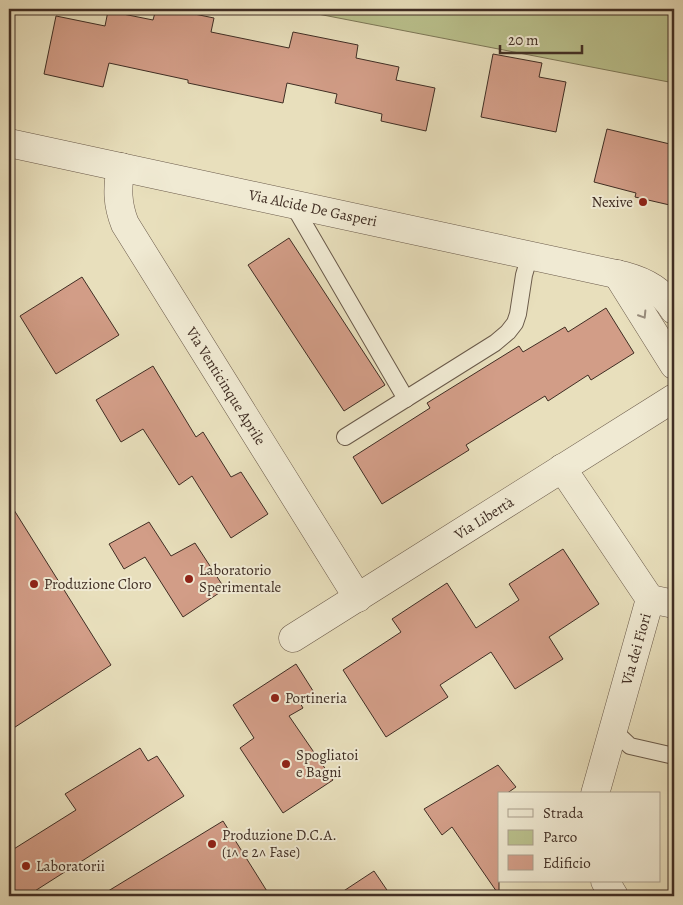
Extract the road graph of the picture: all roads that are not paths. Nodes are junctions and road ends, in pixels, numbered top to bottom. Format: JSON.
{"nodes":[{"id":1,"x":9,"y":143,"type":"edge"},
{"id":2,"x":121,"y":167,"type":"junction"},
{"id":3,"x":292,"y":203,"type":"junction"},
{"id":4,"x":530,"y":255,"type":"junction"},
{"id":5,"x":616,"y":274,"type":"junction"},
{"id":6,"x":674,"y":310,"type":"edge"},
{"id":7,"x":674,"y":365,"type":"edge"},
{"id":8,"x":406,"y":398,"type":"junction"},
{"id":9,"x":674,"y":398,"type":"edge"},
{"id":10,"x":345,"y":437,"type":"dead end"},
{"id":11,"x":562,"y":468,"type":"junction"},
{"id":12,"x":358,"y":598,"type":"junction"},
{"id":13,"x":662,"y":601,"type":"edge"},
{"id":14,"x":293,"y":638,"type":"dead end"},
{"id":15,"x":613,"y":730,"type":"junction"},
{"id":16,"x":674,"y":756,"type":"edge"},
{"id":17,"x":596,"y":792,"type":"edge"},
{"id":18,"x":606,"y":882,"type":"edge"},
{"id":19,"x":614,"y":896,"type":"edge"}],
"edges":[{"from":1,"to":2,"type":"street","name":"Via Alcide De Gasperi"},
{"from":2,"to":3,"type":"street","name":"Via Alcide De Gasperi"},
{"from":2,"to":12,"type":"street","name":"Via Venticinque Aprile"},
{"from":3,"to":4,"type":"street","name":"Via Alcide De Gasperi"},
{"from":3,"to":8,"type":"lane"},
{"from":4,"to":5,"type":"street","name":"Via Alcide De Gasperi"},
{"from":4,"to":8,"type":"lane"},
{"from":5,"to":6,"type":"street","name":"Via Alcide De Gasperi"},
{"from":5,"to":7,"type":"street","one_way":true},
{"from":8,"to":10,"type":"lane"},
{"from":9,"to":11,"type":"street","name":"Via Libertà"},
{"from":11,"to":12,"type":"street","name":"Via Libertà"},
{"from":11,"to":13,"type":"street","name":"Via dei Fiori"},
{"from":12,"to":14,"type":"street","name":"Via Libertà"},
{"from":13,"to":15,"type":"street","name":"Via dei Fiori"},
{"from":15,"to":16,"type":"lane"},
{"from":15,"to":17,"type":"street","name":"Via dei Fiori"},
{"from":18,"to":19,"type":"street"}]}
